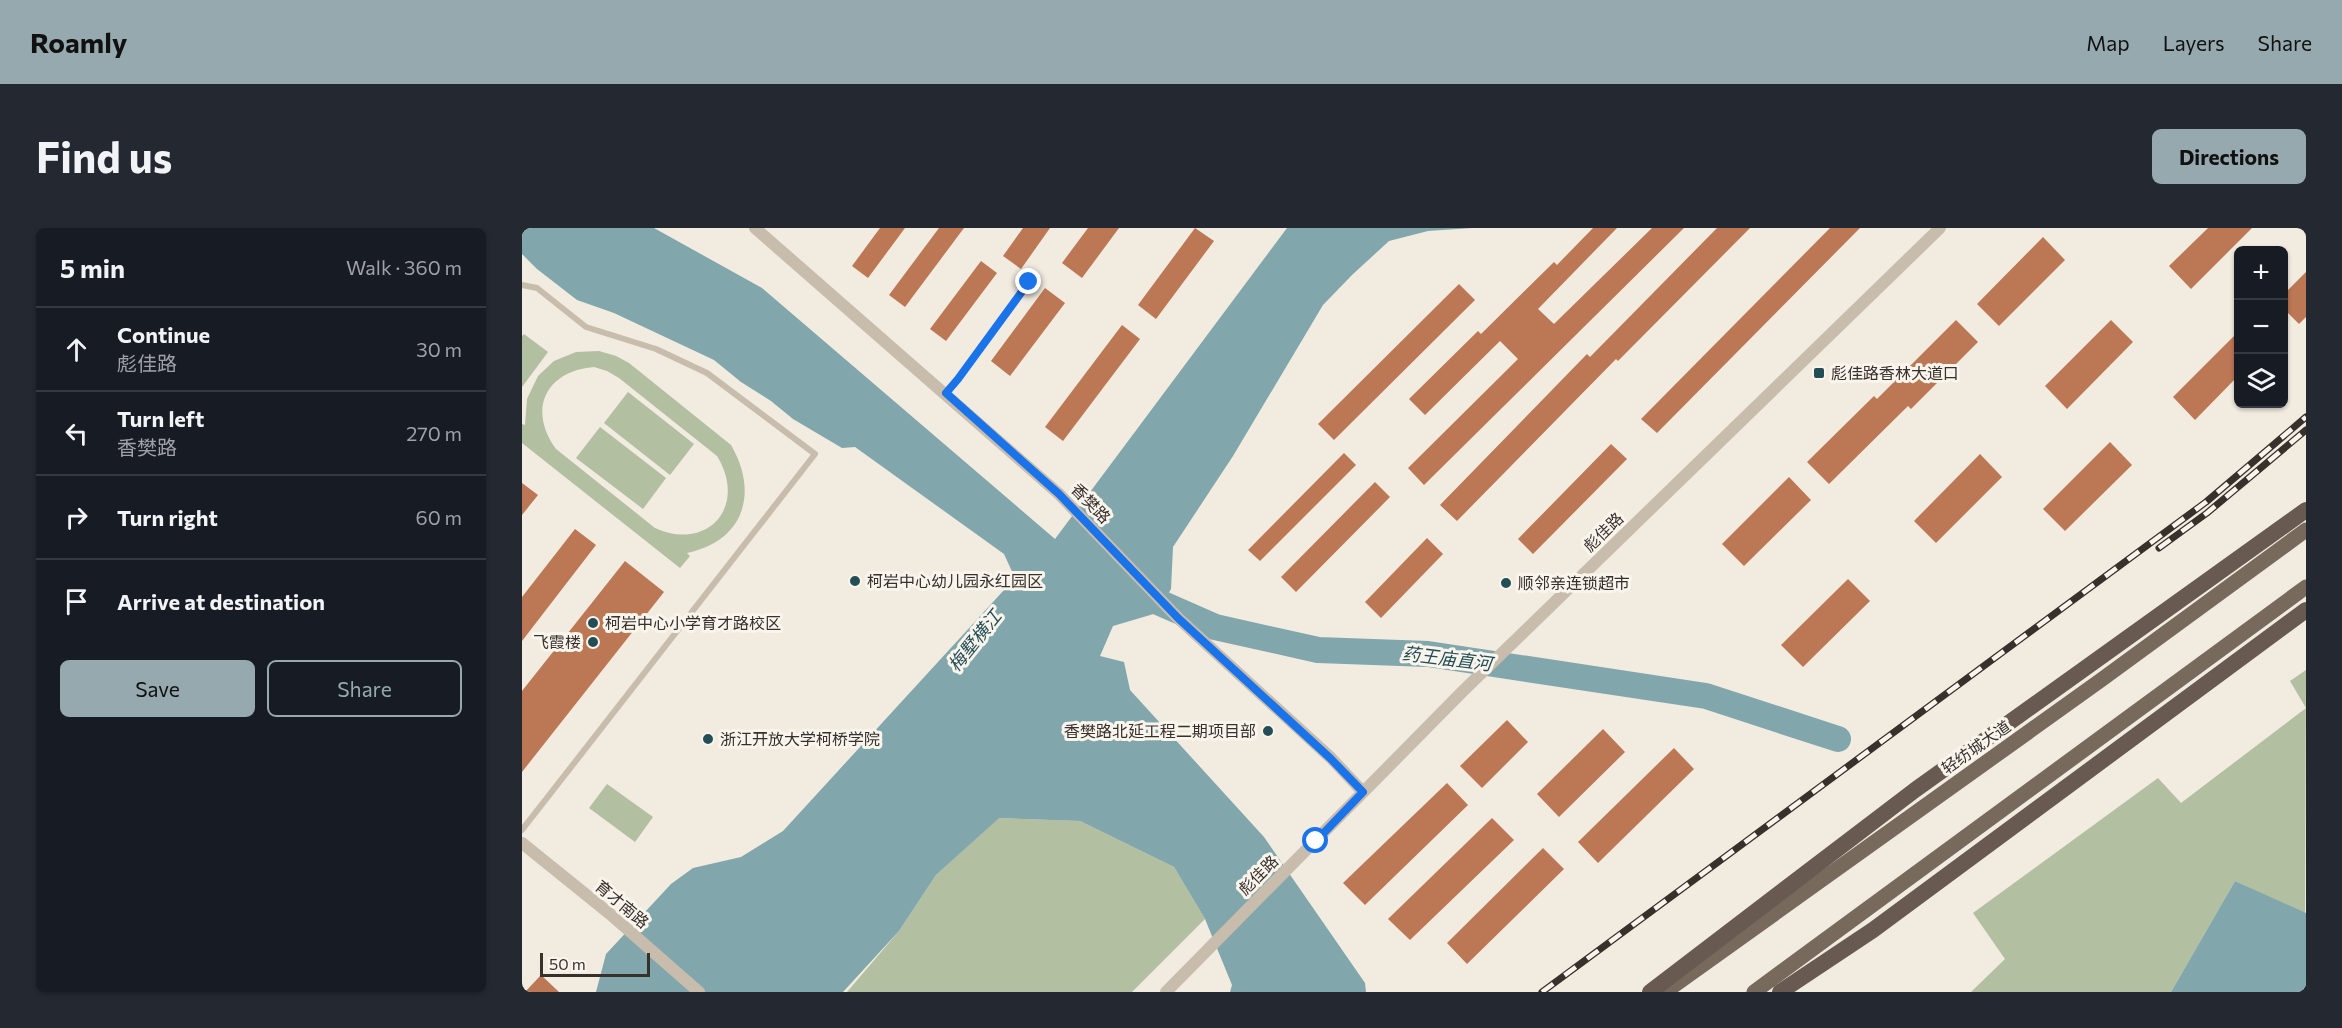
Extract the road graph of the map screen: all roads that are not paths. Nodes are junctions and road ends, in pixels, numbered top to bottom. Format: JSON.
{"nodes":[{"id":1,"x":755,"y":228,"type":"edge"},
{"id":2,"x":1940,"y":228,"type":"edge"},
{"id":3,"x":1029,"y":282,"type":"dead end"},
{"id":4,"x":522,"y":285,"type":"edge"},
{"id":5,"x":946,"y":393,"type":"junction"},
{"id":6,"x":2306,"y":510,"type":"edge"},
{"id":7,"x":2306,"y":530,"type":"edge"},
{"id":8,"x":2306,"y":587,"type":"edge"},
{"id":9,"x":2306,"y":610,"type":"edge"},
{"id":10,"x":1363,"y":792,"type":"junction"},
{"id":11,"x":522,"y":830,"type":"edge"},
{"id":12,"x":522,"y":843,"type":"edge"},
{"id":13,"x":699,"y":992,"type":"edge"},
{"id":14,"x":1166,"y":992,"type":"edge"},
{"id":15,"x":1650,"y":992,"type":"edge"},
{"id":16,"x":1665,"y":992,"type":"edge"},
{"id":17,"x":1754,"y":992,"type":"edge"},
{"id":18,"x":1780,"y":992,"type":"edge"}],
"edges":[{"from":1,"to":5,"type":"street","name":"香樊路"},
{"from":2,"to":10,"type":"street","name":"彪佳路"},
{"from":3,"to":5,"type":"lane"},
{"from":4,"to":11,"type":"lane"},
{"from":5,"to":10,"type":"street","name":"香樊路"},
{"from":6,"to":15,"type":"highway"},
{"from":7,"to":16,"type":"main road","name":"轻纺城大道"},
{"from":8,"to":17,"type":"main road"},
{"from":9,"to":18,"type":"highway"},
{"from":10,"to":14,"type":"street","name":"彪佳路"},
{"from":12,"to":13,"type":"street","name":"育才南路"}]}
